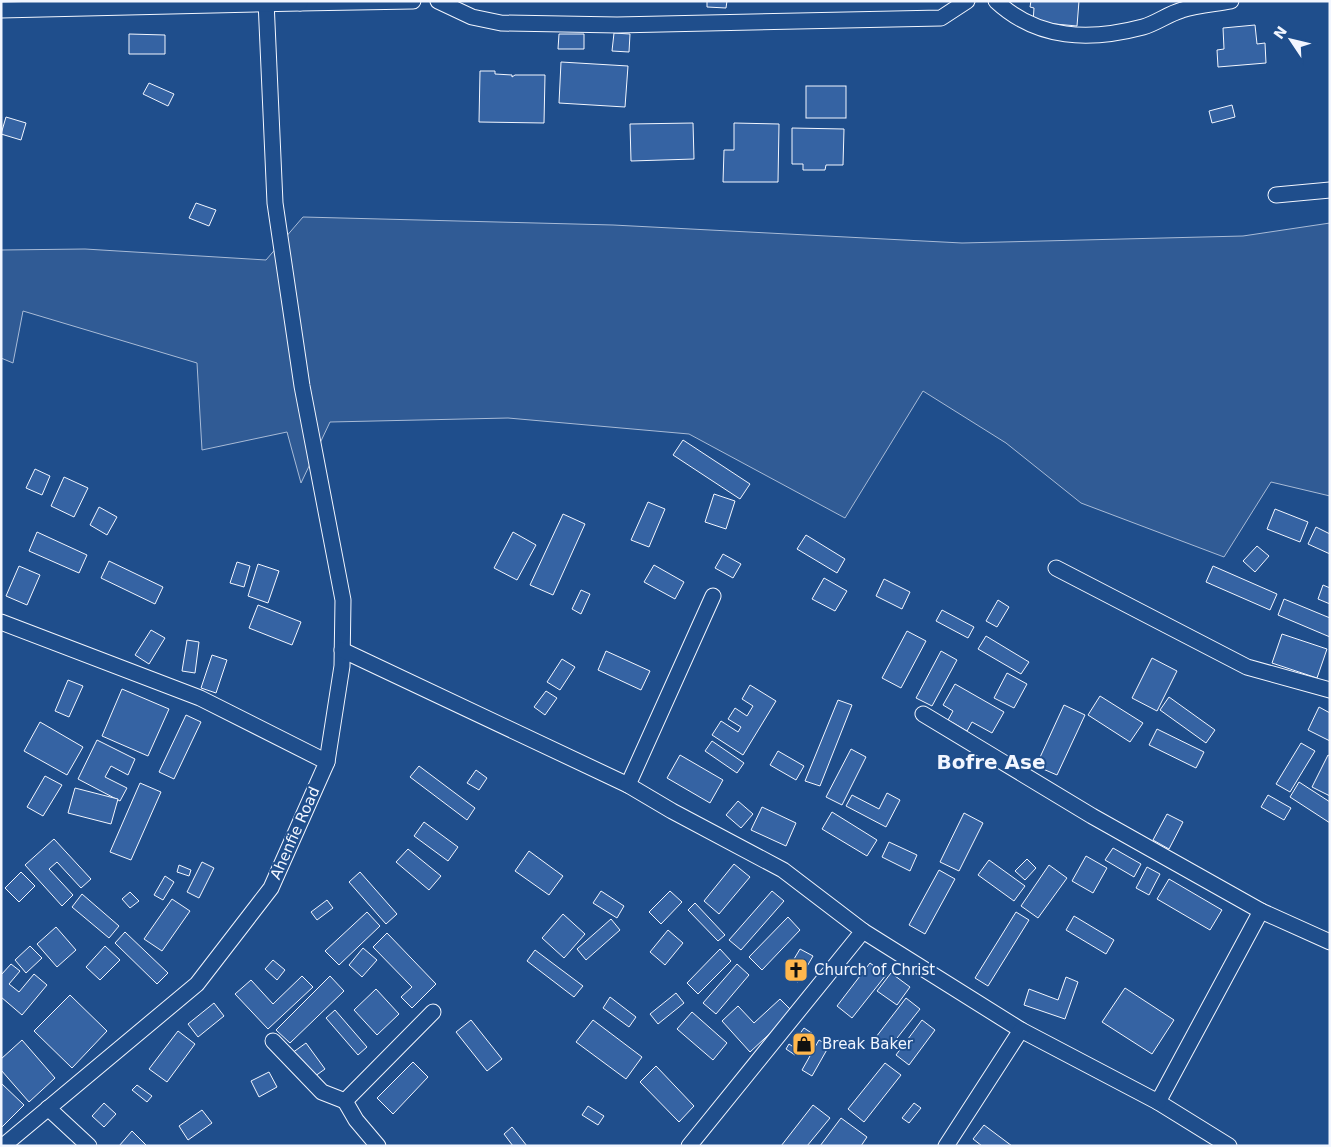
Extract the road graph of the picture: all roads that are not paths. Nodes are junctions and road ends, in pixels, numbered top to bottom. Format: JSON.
{"nodes":[{"id":1,"x":412,"y":1,"type":"edge"},
{"id":2,"x":438,"y":1,"type":"edge"},
{"id":3,"x":967,"y":1,"type":"edge"},
{"id":4,"x":996,"y":1,"type":"edge"},
{"id":5,"x":1231,"y":1,"type":"edge"},
{"id":6,"x":299,"y":2,"type":"edge"},
{"id":7,"x":266,"y":3,"type":"edge"},
{"id":8,"x":1,"y":10,"type":"edge"},
{"id":9,"x":1330,"y":190,"type":"edge"},
{"id":10,"x":1276,"y":195,"type":"dead end"},
{"id":11,"x":1056,"y":568,"type":"dead end"},
{"id":12,"x":713,"y":596,"type":"dead end"},
{"id":13,"x":1,"y":622,"type":"edge"},
{"id":14,"x":342,"y":650,"type":"junction"},
{"id":15,"x":1330,"y":690,"type":"edge"},
{"id":16,"x":923,"y":714,"type":"dead end"},
{"id":17,"x":327,"y":762,"type":"junction"},
{"id":18,"x":628,"y":785,"type":"junction"},
{"id":19,"x":1261,"y":911,"type":"junction"},
{"id":20,"x":863,"y":931,"type":"junction"},
{"id":21,"x":1330,"y":942,"type":"edge"},
{"id":22,"x":433,"y":1012,"type":"dead end"},
{"id":23,"x":1021,"y":1030,"type":"junction"},
{"id":24,"x":273,"y":1041,"type":"dead end"},
{"id":25,"x":345,"y":1101,"type":"junction"},
{"id":26,"x":1158,"y":1102,"type":"junction"},
{"id":27,"x":48,"y":1108,"type":"junction"},
{"id":28,"x":3,"y":1146,"type":"edge"},
{"id":29,"x":88,"y":1146,"type":"edge"},
{"id":30,"x":378,"y":1146,"type":"edge"},
{"id":31,"x":688,"y":1146,"type":"edge"},
{"id":32,"x":946,"y":1146,"type":"edge"},
{"id":33,"x":1229,"y":1146,"type":"edge"}],
"edges":[{"from":1,"to":6,"type":"street"},
{"from":2,"to":3,"type":"street"},
{"from":4,"to":5,"type":"street"},
{"from":6,"to":7,"type":"street"},
{"from":7,"to":8,"type":"street"},
{"from":7,"to":14,"type":"street","name":"Ahenfie Road"},
{"from":9,"to":10,"type":"street"},
{"from":11,"to":15,"type":"street"},
{"from":12,"to":18,"type":"street"},
{"from":13,"to":17,"type":"street"},
{"from":14,"to":17,"type":"street","name":"Ahenfie Road"},
{"from":14,"to":18,"type":"street"},
{"from":16,"to":19,"type":"street"},
{"from":17,"to":27,"type":"street","name":"Ahenfie Road"},
{"from":18,"to":20,"type":"street"},
{"from":19,"to":21,"type":"street"},
{"from":19,"to":26,"type":"street"},
{"from":20,"to":23,"type":"street"},
{"from":20,"to":31,"type":"street"},
{"from":22,"to":25,"type":"street"},
{"from":23,"to":26,"type":"street"},
{"from":23,"to":32,"type":"street"},
{"from":24,"to":25,"type":"street"},
{"from":25,"to":30,"type":"street"},
{"from":26,"to":33,"type":"street"},
{"from":27,"to":28,"type":"street","name":"Ahenfie Road"},
{"from":27,"to":29,"type":"street"}]}
